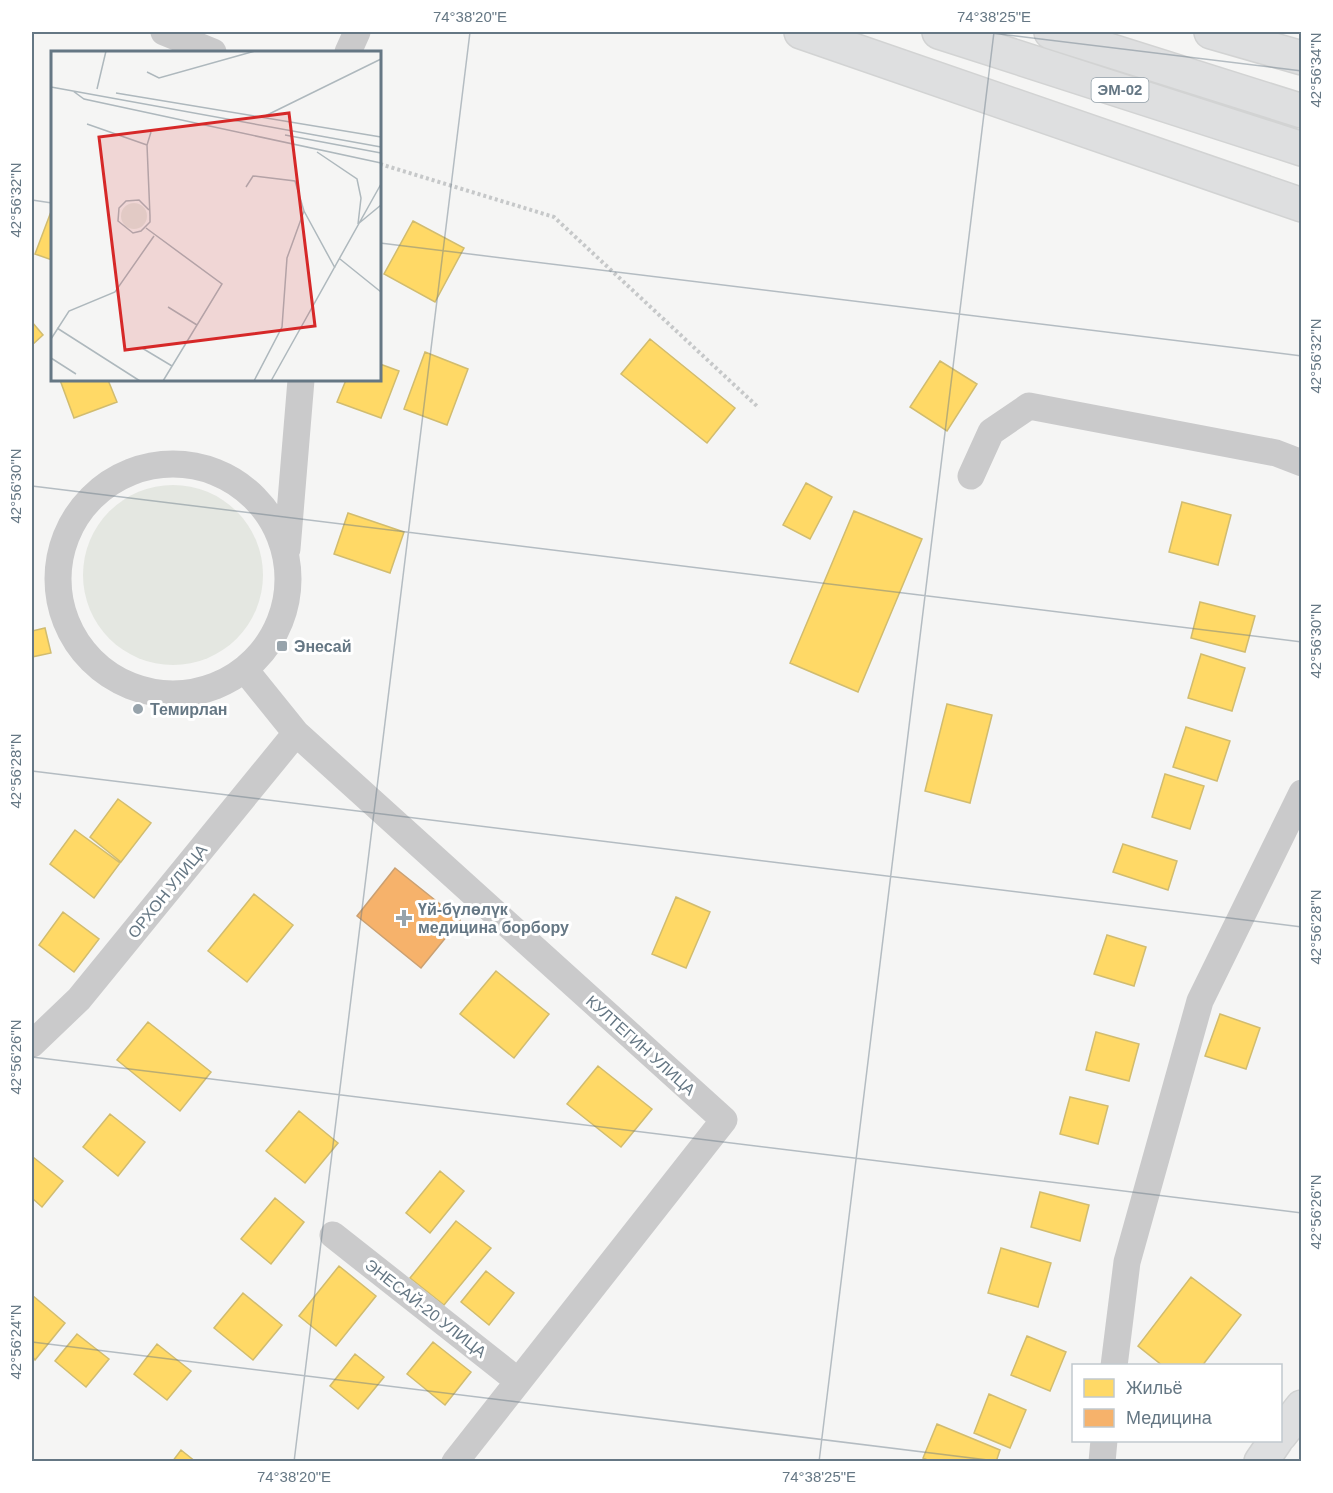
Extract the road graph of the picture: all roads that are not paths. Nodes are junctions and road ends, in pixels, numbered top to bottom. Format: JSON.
{"nodes":[{"id":1,"x":164,"y":32,"type":"edge"},
{"id":2,"x":357,"y":32,"type":"edge"},
{"id":3,"x":801,"y":32,"type":"edge"},
{"id":4,"x":939,"y":32,"type":"edge"},
{"id":5,"x":1051,"y":32,"type":"edge"},
{"id":6,"x":1210,"y":32,"type":"edge"},
{"id":7,"x":211,"y":51,"type":"edge"},
{"id":8,"x":348,"y":51,"type":"edge"},
{"id":9,"x":1302,"y":58,"type":"edge"},
{"id":10,"x":1302,"y":111,"type":"edge"},
{"id":11,"x":1302,"y":148,"type":"edge"},
{"id":12,"x":1302,"y":205,"type":"edge"},
{"id":13,"x":301,"y":381,"type":"edge"},
{"id":14,"x":1302,"y":463,"type":"edge"},
{"id":15,"x":971,"y":476,"type":"dead end"},
{"id":16,"x":286,"y":550,"type":"junction"},
{"id":17,"x":246,"y":671,"type":"junction"},
{"id":18,"x":296,"y":733,"type":"junction"},
{"id":19,"x":1302,"y":793,"type":"edge"},
{"id":20,"x":32,"y":1044,"type":"edge"},
{"id":21,"x":333,"y":1235,"type":"dead end"},
{"id":22,"x":1114,"y":1364,"type":"edge"},
{"id":23,"x":518,"y":1381,"type":"junction"},
{"id":24,"x":1302,"y":1407,"type":"edge"},
{"id":25,"x":1282,"y":1434,"type":"edge"},
{"id":26,"x":1104,"y":1442,"type":"edge"},
{"id":27,"x":1275,"y":1442,"type":"edge"},
{"id":28,"x":455,"y":1461,"type":"edge"},
{"id":29,"x":1101,"y":1461,"type":"edge"},
{"id":30,"x":1261,"y":1461,"type":"edge"}],
"edges":[{"from":1,"to":7,"type":"street"},
{"from":2,"to":8,"type":"street"},
{"from":3,"to":12,"type":"main road"},
{"from":4,"to":11,"type":"main road","number":"ЭМ-02"},
{"from":5,"to":10,"type":"main road","number":"ЭМ-02"},
{"from":6,"to":9,"type":"main road"},
{"from":13,"to":16,"type":"street"},
{"from":14,"to":15,"type":"street"},
{"from":16,"to":17,"type":"street"},
{"from":16,"to":17,"type":"street"},
{"from":17,"to":18,"type":"street","name":"КУЛТЕГИН УЛИЦА"},
{"from":18,"to":20,"type":"street","name":"ОРХОН УЛИЦА"},
{"from":18,"to":23,"type":"street","name":"КУЛТЕГИН УЛИЦА"},
{"from":19,"to":22,"type":"street"},
{"from":21,"to":23,"type":"street","name":"ЭНЕСАЙ-20 УЛИЦА"},
{"from":23,"to":28,"type":"street","name":"КУЛТЕГИН УЛИЦА"},
{"from":24,"to":25,"type":"main road"},
{"from":26,"to":29,"type":"street"},
{"from":27,"to":30,"type":"main road"}]}
